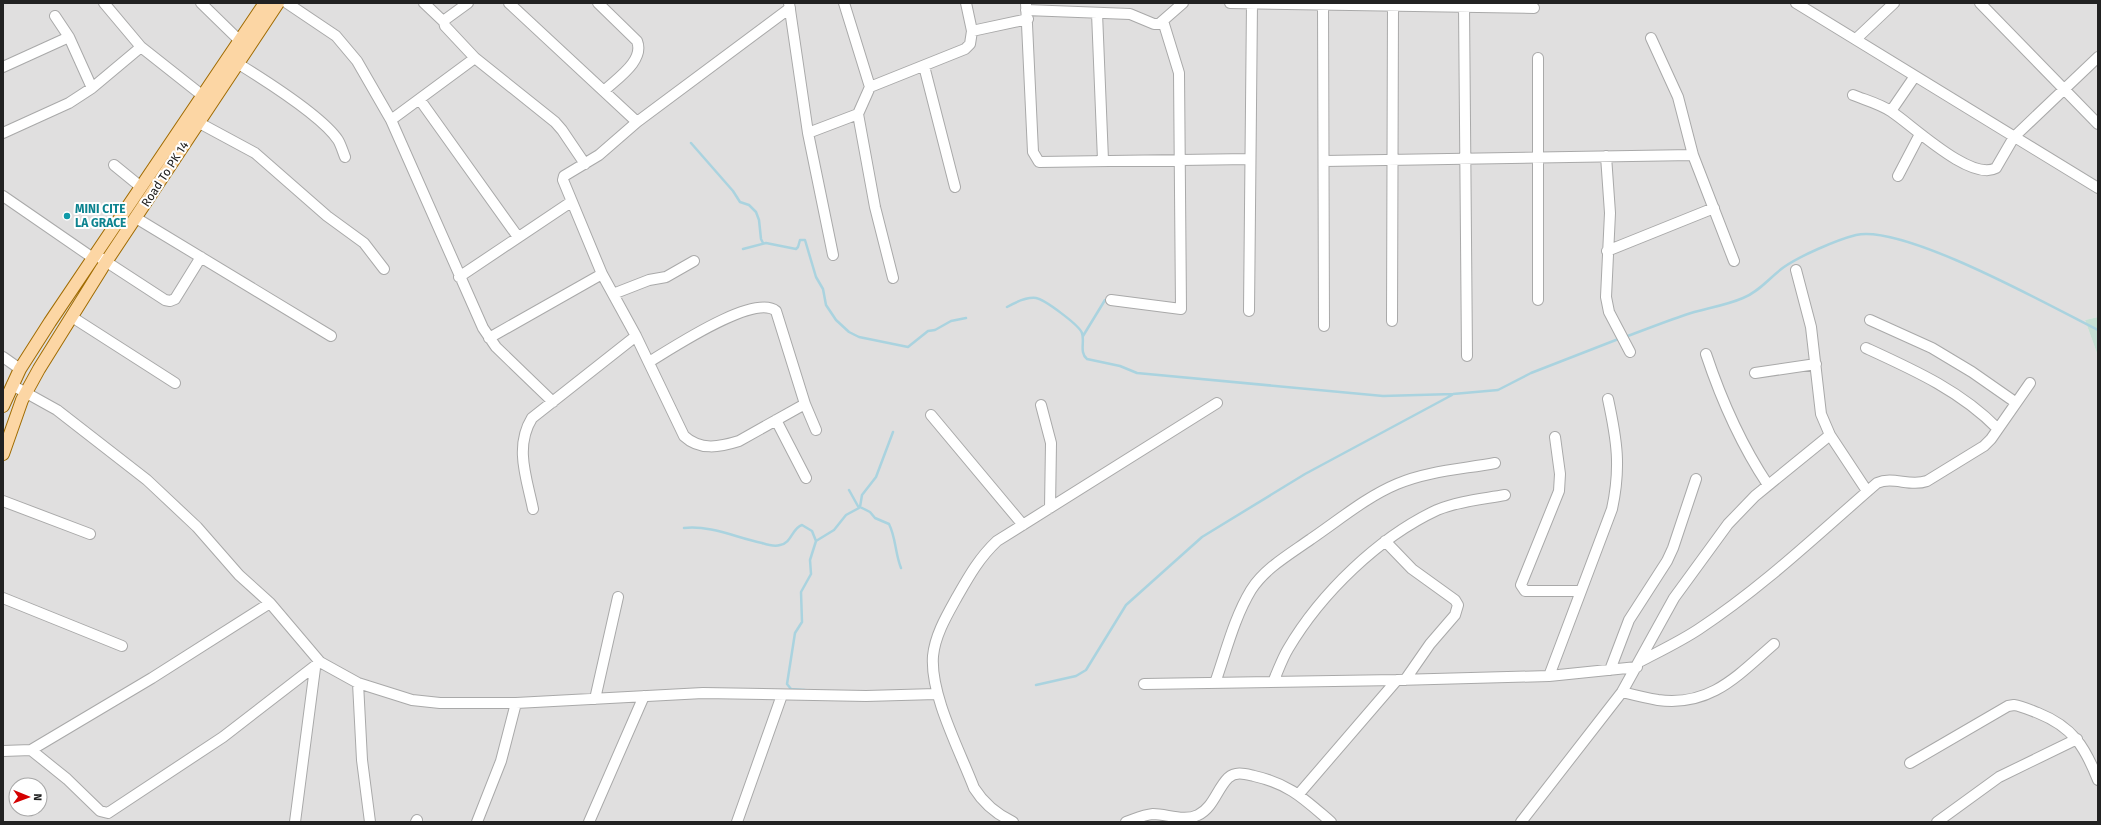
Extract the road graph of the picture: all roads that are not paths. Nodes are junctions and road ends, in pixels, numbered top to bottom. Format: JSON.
{"nodes":[{"id":1,"x":104,"y":3,"type":"edge"},
{"id":2,"x":201,"y":3,"type":"edge"},
{"id":3,"x":266,"y":3,"type":"edge"},
{"id":4,"x":278,"y":3,"type":"edge"},
{"id":5,"x":288,"y":3,"type":"edge"},
{"id":6,"x":424,"y":3,"type":"edge"},
{"id":7,"x":468,"y":3,"type":"edge"},
{"id":8,"x":509,"y":3,"type":"edge"},
{"id":9,"x":598,"y":3,"type":"edge"},
{"id":10,"x":844,"y":3,"type":"edge"},
{"id":11,"x":966,"y":3,"type":"edge"},
{"id":12,"x":1183,"y":3,"type":"edge"},
{"id":13,"x":1230,"y":3,"type":"edge"},
{"id":14,"x":1252,"y":3,"type":"edge"},
{"id":15,"x":1796,"y":3,"type":"edge"},
{"id":16,"x":1893,"y":3,"type":"edge"},
{"id":17,"x":1980,"y":3,"type":"edge"},
{"id":18,"x":1323,"y":4,"type":"edge"},
{"id":19,"x":1393,"y":5,"type":"junction"},
{"id":20,"x":790,"y":6,"type":"edge"},
{"id":21,"x":1464,"y":6,"type":"junction"},
{"id":22,"x":1534,"y":8,"type":"dead end"},
{"id":23,"x":1027,"y":11,"type":"edge"},
{"id":24,"x":1097,"y":12,"type":"junction"},
{"id":25,"x":55,"y":16,"type":"dead end"},
{"id":26,"x":1162,"y":21,"type":"junction"},
{"id":27,"x":444,"y":22,"type":"junction"},
{"id":28,"x":972,"y":31,"type":"junction"},
{"id":29,"x":69,"y":37,"type":"junction"},
{"id":30,"x":1651,"y":38,"type":"dead end"},
{"id":31,"x":1856,"y":39,"type":"junction"},
{"id":32,"x":241,"y":42,"type":"junction"},
{"id":33,"x":141,"y":47,"type":"junction"},
{"id":34,"x":2098,"y":57,"type":"edge"},
{"id":35,"x":474,"y":58,"type":"junction"},
{"id":36,"x":1538,"y":58,"type":"dead end"},
{"id":37,"x":238,"y":63,"type":"junction"},
{"id":38,"x":924,"y":66,"type":"junction"},
{"id":39,"x":3,"y":67,"type":"edge"},
{"id":40,"x":1915,"y":76,"type":"junction"},
{"id":41,"x":870,"y":87,"type":"junction"},
{"id":42,"x":92,"y":88,"type":"junction"},
{"id":43,"x":2064,"y":88,"type":"junction"},
{"id":44,"x":604,"y":91,"type":"junction"},
{"id":45,"x":1853,"y":95,"type":"dead end"},
{"id":46,"x":203,"y":96,"type":"junction"},
{"id":47,"x":420,"y":100,"type":"junction"},
{"id":48,"x":1891,"y":111,"type":"junction"},
{"id":49,"x":858,"y":114,"type":"junction"},
{"id":50,"x":194,"y":120,"type":"junction"},
{"id":51,"x":391,"y":120,"type":"junction"},
{"id":52,"x":637,"y":122,"type":"junction"},
{"id":53,"x":2098,"y":124,"type":"edge"},
{"id":54,"x":3,"y":133,"type":"edge"},
{"id":55,"x":808,"y":133,"type":"junction"},
{"id":56,"x":1920,"y":134,"type":"junction"},
{"id":57,"x":2014,"y":137,"type":"junction"},
{"id":58,"x":1693,"y":155,"type":"junction"},
{"id":59,"x":1606,"y":156,"type":"junction"},
{"id":60,"x":345,"y":157,"type":"dead end"},
{"id":61,"x":1538,"y":157,"type":"junction"},
{"id":62,"x":1464,"y":158,"type":"junction"},
{"id":63,"x":1181,"y":159,"type":"junction"},
{"id":64,"x":1250,"y":159,"type":"junction"},
{"id":65,"x":1103,"y":160,"type":"junction"},
{"id":66,"x":1393,"y":160,"type":"junction"},
{"id":67,"x":1324,"y":161,"type":"junction"},
{"id":68,"x":585,"y":164,"type":"junction"},
{"id":69,"x":114,"y":165,"type":"dead end"},
{"id":70,"x":1898,"y":176,"type":"dead end"},
{"id":71,"x":140,"y":187,"type":"junction"},
{"id":72,"x":955,"y":187,"type":"dead end"},
{"id":73,"x":2098,"y":188,"type":"edge"},
{"id":74,"x":3,"y":196,"type":"edge"},
{"id":75,"x":571,"y":202,"type":"junction"},
{"id":76,"x":1714,"y":208,"type":"junction"},
{"id":77,"x":136,"y":218,"type":"junction"},
{"id":78,"x":518,"y":237,"type":"junction"},
{"id":79,"x":1607,"y":251,"type":"junction"},
{"id":80,"x":833,"y":255,"type":"dead end"},
{"id":81,"x":94,"y":256,"type":"junction"},
{"id":82,"x":201,"y":257,"type":"junction"},
{"id":83,"x":694,"y":261,"type":"dead end"},
{"id":84,"x":1734,"y":261,"type":"dead end"},
{"id":85,"x":106,"y":262,"type":"junction"},
{"id":86,"x":384,"y":269,"type":"dead end"},
{"id":87,"x":1796,"y":270,"type":"dead end"},
{"id":88,"x":602,"y":274,"type":"junction"},
{"id":89,"x":459,"y":277,"type":"junction"},
{"id":90,"x":893,"y":278,"type":"dead end"},
{"id":91,"x":613,"y":294,"type":"junction"},
{"id":92,"x":1110,"y":300,"type":"dead end"},
{"id":93,"x":1538,"y":300,"type":"dead end"},
{"id":94,"x":1248,"y":311,"type":"dead end"},
{"id":95,"x":72,"y":316,"type":"junction"},
{"id":96,"x":1870,"y":320,"type":"dead end"},
{"id":97,"x":1392,"y":321,"type":"dead end"},
{"id":98,"x":1324,"y":326,"type":"dead end"},
{"id":99,"x":331,"y":336,"type":"dead end"},
{"id":100,"x":636,"y":336,"type":"junction"},
{"id":101,"x":488,"y":338,"type":"junction"},
{"id":102,"x":1866,"y":348,"type":"dead end"},
{"id":103,"x":1630,"y":352,"type":"dead end"},
{"id":104,"x":1706,"y":354,"type":"dead end"},
{"id":105,"x":1467,"y":356,"type":"dead end"},
{"id":106,"x":3,"y":357,"type":"edge"},
{"id":107,"x":649,"y":362,"type":"junction"},
{"id":108,"x":1816,"y":364,"type":"junction"},
{"id":109,"x":20,"y":369,"type":"junction"},
{"id":110,"x":1755,"y":373,"type":"dead end"},
{"id":111,"x":175,"y":383,"type":"dead end"},
{"id":112,"x":2030,"y":383,"type":"dead end"},
{"id":113,"x":12,"y":385,"type":"junction"},
{"id":114,"x":26,"y":392,"type":"junction"},
{"id":115,"x":1608,"y":399,"type":"dead end"},
{"id":116,"x":552,"y":402,"type":"junction"},
{"id":117,"x":2015,"y":402,"type":"junction"},
{"id":118,"x":1217,"y":403,"type":"dead end"},
{"id":119,"x":805,"y":404,"type":"junction"},
{"id":120,"x":1041,"y":405,"type":"dead end"},
{"id":121,"x":3,"y":406,"type":"edge"},
{"id":122,"x":932,"y":415,"type":"dead end"},
{"id":123,"x":776,"y":420,"type":"junction"},
{"id":124,"x":1998,"y":429,"type":"junction"},
{"id":125,"x":816,"y":430,"type":"dead end"},
{"id":126,"x":1830,"y":435,"type":"junction"},
{"id":127,"x":1555,"y":436,"type":"dead end"},
{"id":128,"x":3,"y":454,"type":"edge"},
{"id":129,"x":1495,"y":463,"type":"dead end"},
{"id":130,"x":806,"y":478,"type":"dead end"},
{"id":131,"x":1696,"y":479,"type":"dead end"},
{"id":132,"x":1768,"y":485,"type":"junction"},
{"id":133,"x":1867,"y":491,"type":"junction"},
{"id":134,"x":1505,"y":495,"type":"dead end"},
{"id":135,"x":3,"y":501,"type":"edge"},
{"id":136,"x":1050,"y":508,"type":"junction"},
{"id":137,"x":534,"y":509,"type":"dead end"},
{"id":138,"x":1023,"y":525,"type":"junction"},
{"id":139,"x":90,"y":534,"type":"dead end"},
{"id":140,"x":1385,"y":541,"type":"junction"},
{"id":141,"x":1581,"y":591,"type":"junction"},
{"id":142,"x":618,"y":597,"type":"dead end"},
{"id":143,"x":3,"y":598,"type":"edge"},
{"id":144,"x":270,"y":603,"type":"junction"},
{"id":145,"x":1774,"y":644,"type":"dead end"},
{"id":146,"x":122,"y":646,"type":"dead end"},
{"id":147,"x":1639,"y":664,"type":"junction"},
{"id":148,"x":318,"y":665,"type":"junction"},
{"id":149,"x":1610,"y":670,"type":"junction"},
{"id":150,"x":1549,"y":676,"type":"junction"},
{"id":151,"x":1401,"y":680,"type":"junction"},
{"id":152,"x":1273,"y":682,"type":"junction"},
{"id":153,"x":358,"y":683,"type":"junction"},
{"id":154,"x":1215,"y":683,"type":"junction"},
{"id":155,"x":1144,"y":684,"type":"dead end"},
{"id":156,"x":1622,"y":692,"type":"junction"},
{"id":157,"x":936,"y":694,"type":"junction"},
{"id":158,"x":782,"y":695,"type":"junction"},
{"id":159,"x":644,"y":696,"type":"junction"},
{"id":160,"x":595,"y":699,"type":"junction"},
{"id":161,"x":516,"y":703,"type":"junction"},
{"id":162,"x":2077,"y":739,"type":"junction"},
{"id":163,"x":3,"y":750,"type":"edge"},
{"id":164,"x":31,"y":750,"type":"junction"},
{"id":165,"x":1910,"y":763,"type":"dead end"},
{"id":166,"x":2098,"y":780,"type":"edge"},
{"id":167,"x":1298,"y":794,"type":"junction"},
{"id":168,"x":295,"y":822,"type":"edge"},
{"id":169,"x":370,"y":822,"type":"edge"},
{"id":170,"x":477,"y":822,"type":"edge"},
{"id":171,"x":589,"y":822,"type":"edge"},
{"id":172,"x":737,"y":822,"type":"edge"},
{"id":173,"x":1013,"y":822,"type":"edge"},
{"id":174,"x":1126,"y":822,"type":"edge"},
{"id":175,"x":1331,"y":822,"type":"edge"},
{"id":176,"x":1521,"y":822,"type":"edge"},
{"id":177,"x":1937,"y":822,"type":"edge"}],
"edges":[{"from":1,"to":33,"type":"street"},
{"from":2,"to":32,"type":"street"},
{"from":3,"to":32,"type":"main road","name":"Road To PK 14"},
{"from":4,"to":37,"type":"main road","name":"Road To PK 14"},
{"from":5,"to":51,"type":"street"},
{"from":6,"to":27,"type":"street"},
{"from":7,"to":27,"type":"street"},
{"from":8,"to":44,"type":"street"},
{"from":9,"to":44,"type":"street"},
{"from":10,"to":41,"type":"street"},
{"from":11,"to":28,"type":"street"},
{"from":12,"to":26,"type":"street"},
{"from":13,"to":14,"type":"street"},
{"from":14,"to":18,"type":"street"},
{"from":14,"to":64,"type":"street"},
{"from":15,"to":31,"type":"street"},
{"from":16,"to":31,"type":"street"},
{"from":17,"to":43,"type":"street"},
{"from":18,"to":19,"type":"street"},
{"from":18,"to":67,"type":"street"},
{"from":19,"to":21,"type":"street"},
{"from":19,"to":66,"type":"street"},
{"from":20,"to":52,"type":"street"},
{"from":20,"to":55,"type":"street"},
{"from":21,"to":22,"type":"street"},
{"from":21,"to":62,"type":"street"},
{"from":23,"to":24,"type":"street"},
{"from":23,"to":28,"type":"street"},
{"from":23,"to":65,"type":"street"},
{"from":24,"to":26,"type":"street"},
{"from":24,"to":65,"type":"street"},
{"from":25,"to":29,"type":"street"},
{"from":26,"to":63,"type":"street"},
{"from":27,"to":35,"type":"street"},
{"from":28,"to":38,"type":"street"},
{"from":29,"to":39,"type":"street"},
{"from":29,"to":42,"type":"street"},
{"from":30,"to":58,"type":"street"},
{"from":31,"to":40,"type":"street"},
{"from":32,"to":46,"type":"main road","name":"Road To PK 14"},
{"from":33,"to":42,"type":"street"},
{"from":33,"to":46,"type":"street"},
{"from":34,"to":43,"type":"street"},
{"from":35,"to":47,"type":"street"},
{"from":35,"to":68,"type":"street"},
{"from":36,"to":61,"type":"street"},
{"from":37,"to":50,"type":"main road","name":"Road To PK 14"},
{"from":37,"to":60,"type":"street"},
{"from":38,"to":41,"type":"street"},
{"from":38,"to":72,"type":"street"},
{"from":40,"to":48,"type":"street"},
{"from":40,"to":57,"type":"street"},
{"from":41,"to":49,"type":"street"},
{"from":42,"to":54,"type":"street"},
{"from":43,"to":53,"type":"street"},
{"from":43,"to":57,"type":"street"},
{"from":44,"to":52,"type":"street"},
{"from":45,"to":48,"type":"street"},
{"from":46,"to":50,"type":"main road","name":"Road To PK 14"},
{"from":47,"to":51,"type":"street"},
{"from":47,"to":78,"type":"street"},
{"from":48,"to":56,"type":"street"},
{"from":49,"to":55,"type":"street"},
{"from":49,"to":90,"type":"street"},
{"from":50,"to":71,"type":"main road","name":"Road To PK 14"},
{"from":50,"to":77,"type":"main road","name":"Road To PK 14"},
{"from":50,"to":86,"type":"street"},
{"from":51,"to":89,"type":"street"},
{"from":52,"to":68,"type":"street"},
{"from":55,"to":80,"type":"street"},
{"from":56,"to":57,"type":"street"},
{"from":56,"to":70,"type":"street"},
{"from":57,"to":73,"type":"street"},
{"from":58,"to":59,"type":"street"},
{"from":58,"to":76,"type":"street"},
{"from":59,"to":61,"type":"street"},
{"from":59,"to":79,"type":"street"},
{"from":61,"to":62,"type":"street"},
{"from":61,"to":93,"type":"street"},
{"from":62,"to":66,"type":"street"},
{"from":62,"to":105,"type":"street"},
{"from":63,"to":64,"type":"street"},
{"from":63,"to":65,"type":"street"},
{"from":63,"to":92,"type":"street"},
{"from":64,"to":94,"type":"street"},
{"from":66,"to":67,"type":"street"},
{"from":66,"to":97,"type":"street"},
{"from":67,"to":98,"type":"street"},
{"from":68,"to":75,"type":"street"},
{"from":69,"to":71,"type":"street"},
{"from":71,"to":81,"type":"main road","name":"Road To PK 14"},
{"from":74,"to":81,"type":"street"},
{"from":75,"to":78,"type":"street"},
{"from":75,"to":88,"type":"street"},
{"from":76,"to":79,"type":"street"},
{"from":76,"to":84,"type":"street"},
{"from":77,"to":82,"type":"street"},
{"from":77,"to":85,"type":"main road","name":"Road To PK 14"},
{"from":78,"to":89,"type":"street"},
{"from":79,"to":103,"type":"street"},
{"from":81,"to":85,"type":"street"},
{"from":81,"to":109,"type":"main road","name":"Road To PK 14"},
{"from":82,"to":85,"type":"street"},
{"from":82,"to":99,"type":"street"},
{"from":83,"to":91,"type":"street"},
{"from":85,"to":95,"type":"main road","name":"Road To PK 14"},
{"from":87,"to":108,"type":"street"},
{"from":88,"to":91,"type":"street"},
{"from":88,"to":101,"type":"street"},
{"from":89,"to":101,"type":"street"},
{"from":91,"to":100,"type":"street"},
{"from":95,"to":111,"type":"street"},
{"from":95,"to":114,"type":"main road","name":"Road To PK 14"},
{"from":96,"to":117,"type":"street"},
{"from":100,"to":107,"type":"street"},
{"from":100,"to":116,"type":"street"},
{"from":101,"to":116,"type":"street"},
{"from":102,"to":124,"type":"street"},
{"from":104,"to":132,"type":"street"},
{"from":106,"to":109,"type":"street"},
{"from":107,"to":119,"type":"street"},
{"from":107,"to":123,"type":"street"},
{"from":108,"to":110,"type":"street"},
{"from":108,"to":126,"type":"street"},
{"from":109,"to":113,"type":"main road","name":"Road To PK 14"},
{"from":112,"to":117,"type":"street"},
{"from":113,"to":114,"type":"street"},
{"from":113,"to":121,"type":"main road","name":"Road To PK 14"},
{"from":114,"to":128,"type":"main road","name":"Road To PK 14"},
{"from":114,"to":144,"type":"street"},
{"from":115,"to":141,"type":"street"},
{"from":116,"to":137,"type":"street"},
{"from":117,"to":124,"type":"street"},
{"from":118,"to":136,"type":"street"},
{"from":119,"to":123,"type":"street"},
{"from":119,"to":125,"type":"street"},
{"from":120,"to":136,"type":"street"},
{"from":122,"to":138,"type":"street"},
{"from":123,"to":130,"type":"street"},
{"from":124,"to":133,"type":"street"},
{"from":126,"to":132,"type":"street"},
{"from":126,"to":133,"type":"street"},
{"from":127,"to":141,"type":"street"},
{"from":129,"to":154,"type":"street"},
{"from":131,"to":149,"type":"street"},
{"from":132,"to":147,"type":"street"},
{"from":133,"to":147,"type":"street"},
{"from":134,"to":140,"type":"street"},
{"from":135,"to":139,"type":"street"},
{"from":136,"to":138,"type":"street"},
{"from":138,"to":157,"type":"street"},
{"from":140,"to":151,"type":"street"},
{"from":140,"to":152,"type":"street"},
{"from":141,"to":150,"type":"street"},
{"from":142,"to":160,"type":"street"},
{"from":143,"to":146,"type":"street"},
{"from":144,"to":148,"type":"street"},
{"from":144,"to":164,"type":"street"},
{"from":145,"to":156,"type":"street"},
{"from":147,"to":149,"type":"street"},
{"from":147,"to":156,"type":"street"},
{"from":148,"to":153,"type":"street"},
{"from":148,"to":164,"type":"street"},
{"from":148,"to":168,"type":"street"},
{"from":149,"to":150,"type":"street"},
{"from":150,"to":151,"type":"street"},
{"from":151,"to":152,"type":"street"},
{"from":151,"to":167,"type":"street"},
{"from":152,"to":154,"type":"street"},
{"from":153,"to":161,"type":"street"},
{"from":153,"to":169,"type":"street"},
{"from":154,"to":155,"type":"street"},
{"from":156,"to":176,"type":"street"},
{"from":157,"to":158,"type":"street"},
{"from":157,"to":173,"type":"street"},
{"from":158,"to":159,"type":"street"},
{"from":158,"to":172,"type":"street"},
{"from":159,"to":160,"type":"street"},
{"from":159,"to":171,"type":"street"},
{"from":160,"to":161,"type":"street"},
{"from":161,"to":170,"type":"street"},
{"from":162,"to":165,"type":"street"},
{"from":162,"to":166,"type":"street"},
{"from":162,"to":177,"type":"street"},
{"from":163,"to":164,"type":"street"},
{"from":167,"to":174,"type":"street"},
{"from":167,"to":175,"type":"street"}]}
